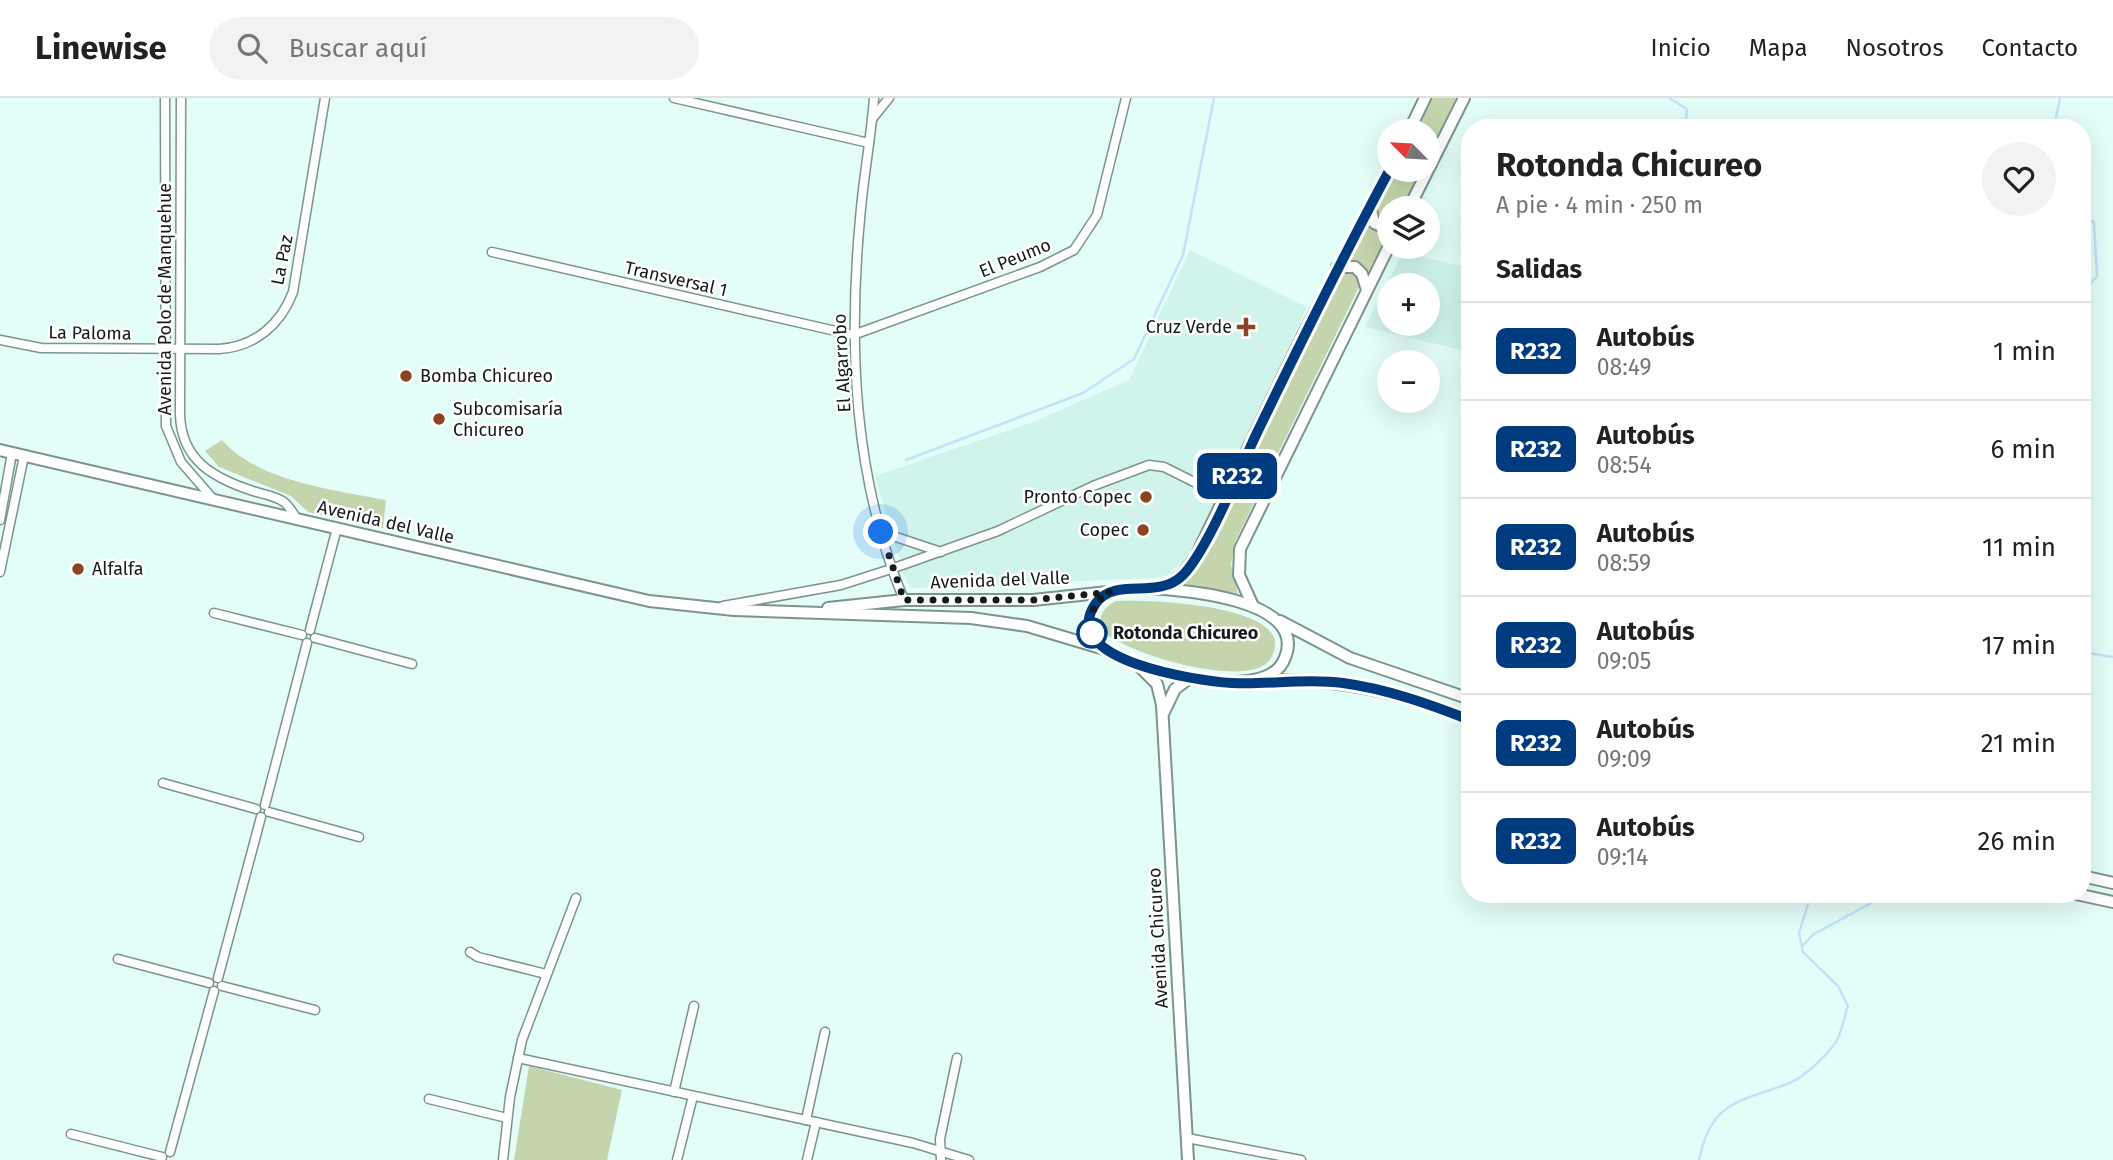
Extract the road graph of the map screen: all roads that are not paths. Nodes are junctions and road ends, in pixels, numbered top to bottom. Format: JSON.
{"nodes":[{"id":1,"x":165,"y":98,"type":"edge"},
{"id":2,"x":181,"y":98,"type":"edge"},
{"id":3,"x":325,"y":98,"type":"edge"},
{"id":4,"x":674,"y":98,"type":"edge"},
{"id":5,"x":874,"y":98,"type":"edge"},
{"id":6,"x":889,"y":98,"type":"edge"},
{"id":7,"x":1126,"y":98,"type":"edge"},
{"id":8,"x":1425,"y":98,"type":"edge"},
{"id":9,"x":1464,"y":98,"type":"edge"},
{"id":10,"x":872,"y":119,"type":"junction"},
{"id":11,"x":1415,"y":119,"type":"edge"},
{"id":12,"x":869,"y":143,"type":"junction"},
{"id":13,"x":1383,"y":182,"type":"edge"},
{"id":14,"x":1415,"y":196,"type":"edge"},
{"id":15,"x":1370,"y":206,"type":"junction"},
{"id":16,"x":1377,"y":224,"type":"edge"},
{"id":17,"x":492,"y":253,"type":"dead end"},
{"id":18,"x":1382,"y":259,"type":"edge"},
{"id":19,"x":1337,"y":267,"type":"junction"},
{"id":20,"x":1366,"y":287,"type":"junction"},
{"id":21,"x":853,"y":335,"type":"junction"},
{"id":22,"x":0,"y":340,"type":"edge"},
{"id":23,"x":164,"y":349,"type":"junction"},
{"id":24,"x":180,"y":349,"type":"junction"},
{"id":25,"x":0,"y":450,"type":"edge"},
{"id":26,"x":12,"y":453,"type":"junction"},
{"id":27,"x":24,"y":456,"type":"junction"},
{"id":28,"x":1226,"y":498,"type":"junction"},
{"id":29,"x":214,"y":500,"type":"junction"},
{"id":30,"x":297,"y":519,"type":"junction"},
{"id":31,"x":0,"y":520,"type":"edge"},
{"id":32,"x":337,"y":528,"type":"junction"},
{"id":33,"x":881,"y":532,"type":"junction"},
{"id":34,"x":942,"y":552,"type":"junction"},
{"id":35,"x":891,"y":569,"type":"junction"},
{"id":36,"x":0,"y":570,"type":"edge"},
{"id":37,"x":1163,"y":589,"type":"junction"},
{"id":38,"x":1110,"y":592,"type":"junction"},
{"id":39,"x":904,"y":600,"type":"junction"},
{"id":40,"x":1253,"y":606,"type":"junction"},
{"id":41,"x":713,"y":608,"type":"junction"},
{"id":42,"x":766,"y":611,"type":"junction"},
{"id":43,"x":214,"y":613,"type":"dead end"},
{"id":44,"x":1277,"y":620,"type":"junction"},
{"id":45,"x":307,"y":636,"type":"junction"},
{"id":46,"x":1104,"y":649,"type":"junction"},
{"id":47,"x":1136,"y":663,"type":"junction"},
{"id":48,"x":412,"y":664,"type":"dead end"},
{"id":49,"x":1191,"y":677,"type":"junction"},
{"id":50,"x":1254,"y":682,"type":"junction"},
{"id":51,"x":1461,"y":696,"type":"edge"},
{"id":52,"x":1163,"y":715,"type":"junction"},
{"id":53,"x":1461,"y":717,"type":"edge"},
{"id":54,"x":163,"y":783,"type":"dead end"},
{"id":55,"x":265,"y":811,"type":"junction"},
{"id":56,"x":359,"y":837,"type":"dead end"},
{"id":57,"x":2091,"y":878,"type":"edge"},
{"id":58,"x":2113,"y":883,"type":"edge"},
{"id":59,"x":2091,"y":897,"type":"edge"},
{"id":60,"x":576,"y":898,"type":"dead end"},
{"id":61,"x":2113,"y":902,"type":"edge"},
{"id":62,"x":470,"y":952,"type":"dead end"},
{"id":63,"x":118,"y":958,"type":"dead end"},
{"id":64,"x":546,"y":974,"type":"junction"},
{"id":65,"x":216,"y":984,"type":"junction"},
{"id":66,"x":694,"y":1006,"type":"dead end"},
{"id":67,"x":315,"y":1010,"type":"dead end"},
{"id":68,"x":825,"y":1032,"type":"dead end"},
{"id":69,"x":518,"y":1058,"type":"junction"},
{"id":70,"x":957,"y":1058,"type":"dead end"},
{"id":71,"x":674,"y":1092,"type":"junction"},
{"id":72,"x":693,"y":1096,"type":"junction"},
{"id":73,"x":429,"y":1099,"type":"dead end"},
{"id":74,"x":507,"y":1118,"type":"junction"},
{"id":75,"x":806,"y":1120,"type":"junction"},
{"id":76,"x":816,"y":1122,"type":"junction"},
{"id":77,"x":71,"y":1134,"type":"dead end"},
{"id":78,"x":1186,"y":1138,"type":"junction"},
{"id":79,"x":941,"y":1155,"type":"edge"},
{"id":80,"x":168,"y":1157,"type":"edge"},
{"id":81,"x":503,"y":1160,"type":"edge"},
{"id":82,"x":677,"y":1160,"type":"edge"},
{"id":83,"x":807,"y":1160,"type":"edge"},
{"id":84,"x":969,"y":1160,"type":"edge"},
{"id":85,"x":1188,"y":1160,"type":"edge"},
{"id":86,"x":1301,"y":1160,"type":"edge"}],
"edges":[{"from":1,"to":23,"type":"street","name":"Avenida Polo de Manquehue"},
{"from":2,"to":24,"type":"street","name":"Avenida Polo de Manquehue"},
{"from":3,"to":24,"type":"street","name":"La Paz"},
{"from":4,"to":12,"type":"street"},
{"from":5,"to":10,"type":"street","name":"El Algarrobo"},
{"from":6,"to":10,"type":"street"},
{"from":7,"to":21,"type":"street","name":"El Peumo"},
{"from":8,"to":11,"type":"main road"},
{"from":9,"to":14,"type":"main road"},
{"from":10,"to":12,"type":"street","name":"El Algarrobo"},
{"from":12,"to":21,"type":"street","name":"El Algarrobo"},
{"from":13,"to":15,"type":"main road"},
{"from":15,"to":16,"type":"main road"},
{"from":15,"to":19,"type":"main road"},
{"from":17,"to":21,"type":"street","name":"Transversal 1"},
{"from":18,"to":20,"type":"main road"},
{"from":19,"to":20,"type":"main road"},
{"from":19,"to":28,"type":"main road"},
{"from":20,"to":40,"type":"main road"},
{"from":21,"to":33,"type":"street","name":"El Algarrobo"},
{"from":22,"to":23,"type":"street","name":"La Paloma"},
{"from":23,"to":24,"type":"street","name":"La Paloma"},
{"from":23,"to":29,"type":"street","name":"Avenida Polo de Manquehue"},
{"from":24,"to":30,"type":"street","name":"Avenida Polo de Manquehue"},
{"from":25,"to":26,"type":"main road","name":"Avenida del Valle"},
{"from":26,"to":27,"type":"main road","name":"Avenida del Valle"},
{"from":26,"to":31,"type":"street"},
{"from":27,"to":29,"type":"main road","name":"Avenida del Valle"},
{"from":27,"to":36,"type":"street"},
{"from":28,"to":34,"type":"street"},
{"from":28,"to":37,"type":"main road"},
{"from":29,"to":30,"type":"main road","name":"Avenida del Valle"},
{"from":30,"to":32,"type":"main road","name":"Avenida del Valle"},
{"from":32,"to":41,"type":"main road","name":"Avenida del Valle"},
{"from":32,"to":45,"type":"street"},
{"from":33,"to":34,"type":"street"},
{"from":33,"to":35,"type":"street","name":"El Algarrobo"},
{"from":34,"to":35,"type":"street"},
{"from":35,"to":39,"type":"street","name":"El Algarrobo"},
{"from":35,"to":41,"type":"street"},
{"from":37,"to":38,"type":"main road","name":"Avenida del Valle"},
{"from":37,"to":40,"type":"main road","name":"Avenida del Valle"},
{"from":38,"to":39,"type":"main road","name":"Avenida del Valle"},
{"from":38,"to":46,"type":"main road"},
{"from":39,"to":42,"type":"main road","name":"Avenida del Valle"},
{"from":40,"to":44,"type":"main road","name":"Avenida del Valle"},
{"from":41,"to":42,"type":"main road","name":"Avenida del Valle"},
{"from":42,"to":46,"type":"main road","name":"Avenida del Valle"},
{"from":43,"to":45,"type":"street"},
{"from":44,"to":50,"type":"main road"},
{"from":44,"to":51,"type":"main road"},
{"from":45,"to":48,"type":"street"},
{"from":45,"to":55,"type":"street"},
{"from":46,"to":47,"type":"main road","name":"Avenida del Valle"},
{"from":47,"to":49,"type":"main road","name":"Avenida del Valle"},
{"from":47,"to":52,"type":"main road","name":"Avenida Chicureo"},
{"from":49,"to":50,"type":"main road","name":"Avenida del Valle"},
{"from":49,"to":52,"type":"main road"},
{"from":50,"to":53,"type":"main road"},
{"from":52,"to":78,"type":"main road","name":"Avenida Chicureo"},
{"from":54,"to":55,"type":"street"},
{"from":55,"to":56,"type":"street"},
{"from":55,"to":65,"type":"street"},
{"from":57,"to":58,"type":"main road"},
{"from":59,"to":61,"type":"main road"},
{"from":60,"to":64,"type":"street"},
{"from":62,"to":64,"type":"street"},
{"from":63,"to":65,"type":"street"},
{"from":64,"to":69,"type":"street"},
{"from":65,"to":67,"type":"street"},
{"from":65,"to":80,"type":"street"},
{"from":66,"to":71,"type":"street"},
{"from":68,"to":75,"type":"street"},
{"from":69,"to":71,"type":"street"},
{"from":69,"to":74,"type":"street"},
{"from":70,"to":79,"type":"street"},
{"from":71,"to":72,"type":"street"},
{"from":72,"to":75,"type":"street"},
{"from":72,"to":82,"type":"street"},
{"from":73,"to":74,"type":"street"},
{"from":74,"to":81,"type":"street"},
{"from":75,"to":76,"type":"street"},
{"from":76,"to":79,"type":"street"},
{"from":76,"to":83,"type":"street"},
{"from":77,"to":80,"type":"street"},
{"from":78,"to":85,"type":"main road","name":"Avenida Chicureo"},
{"from":78,"to":86,"type":"street"},
{"from":79,"to":84,"type":"street"}]}
